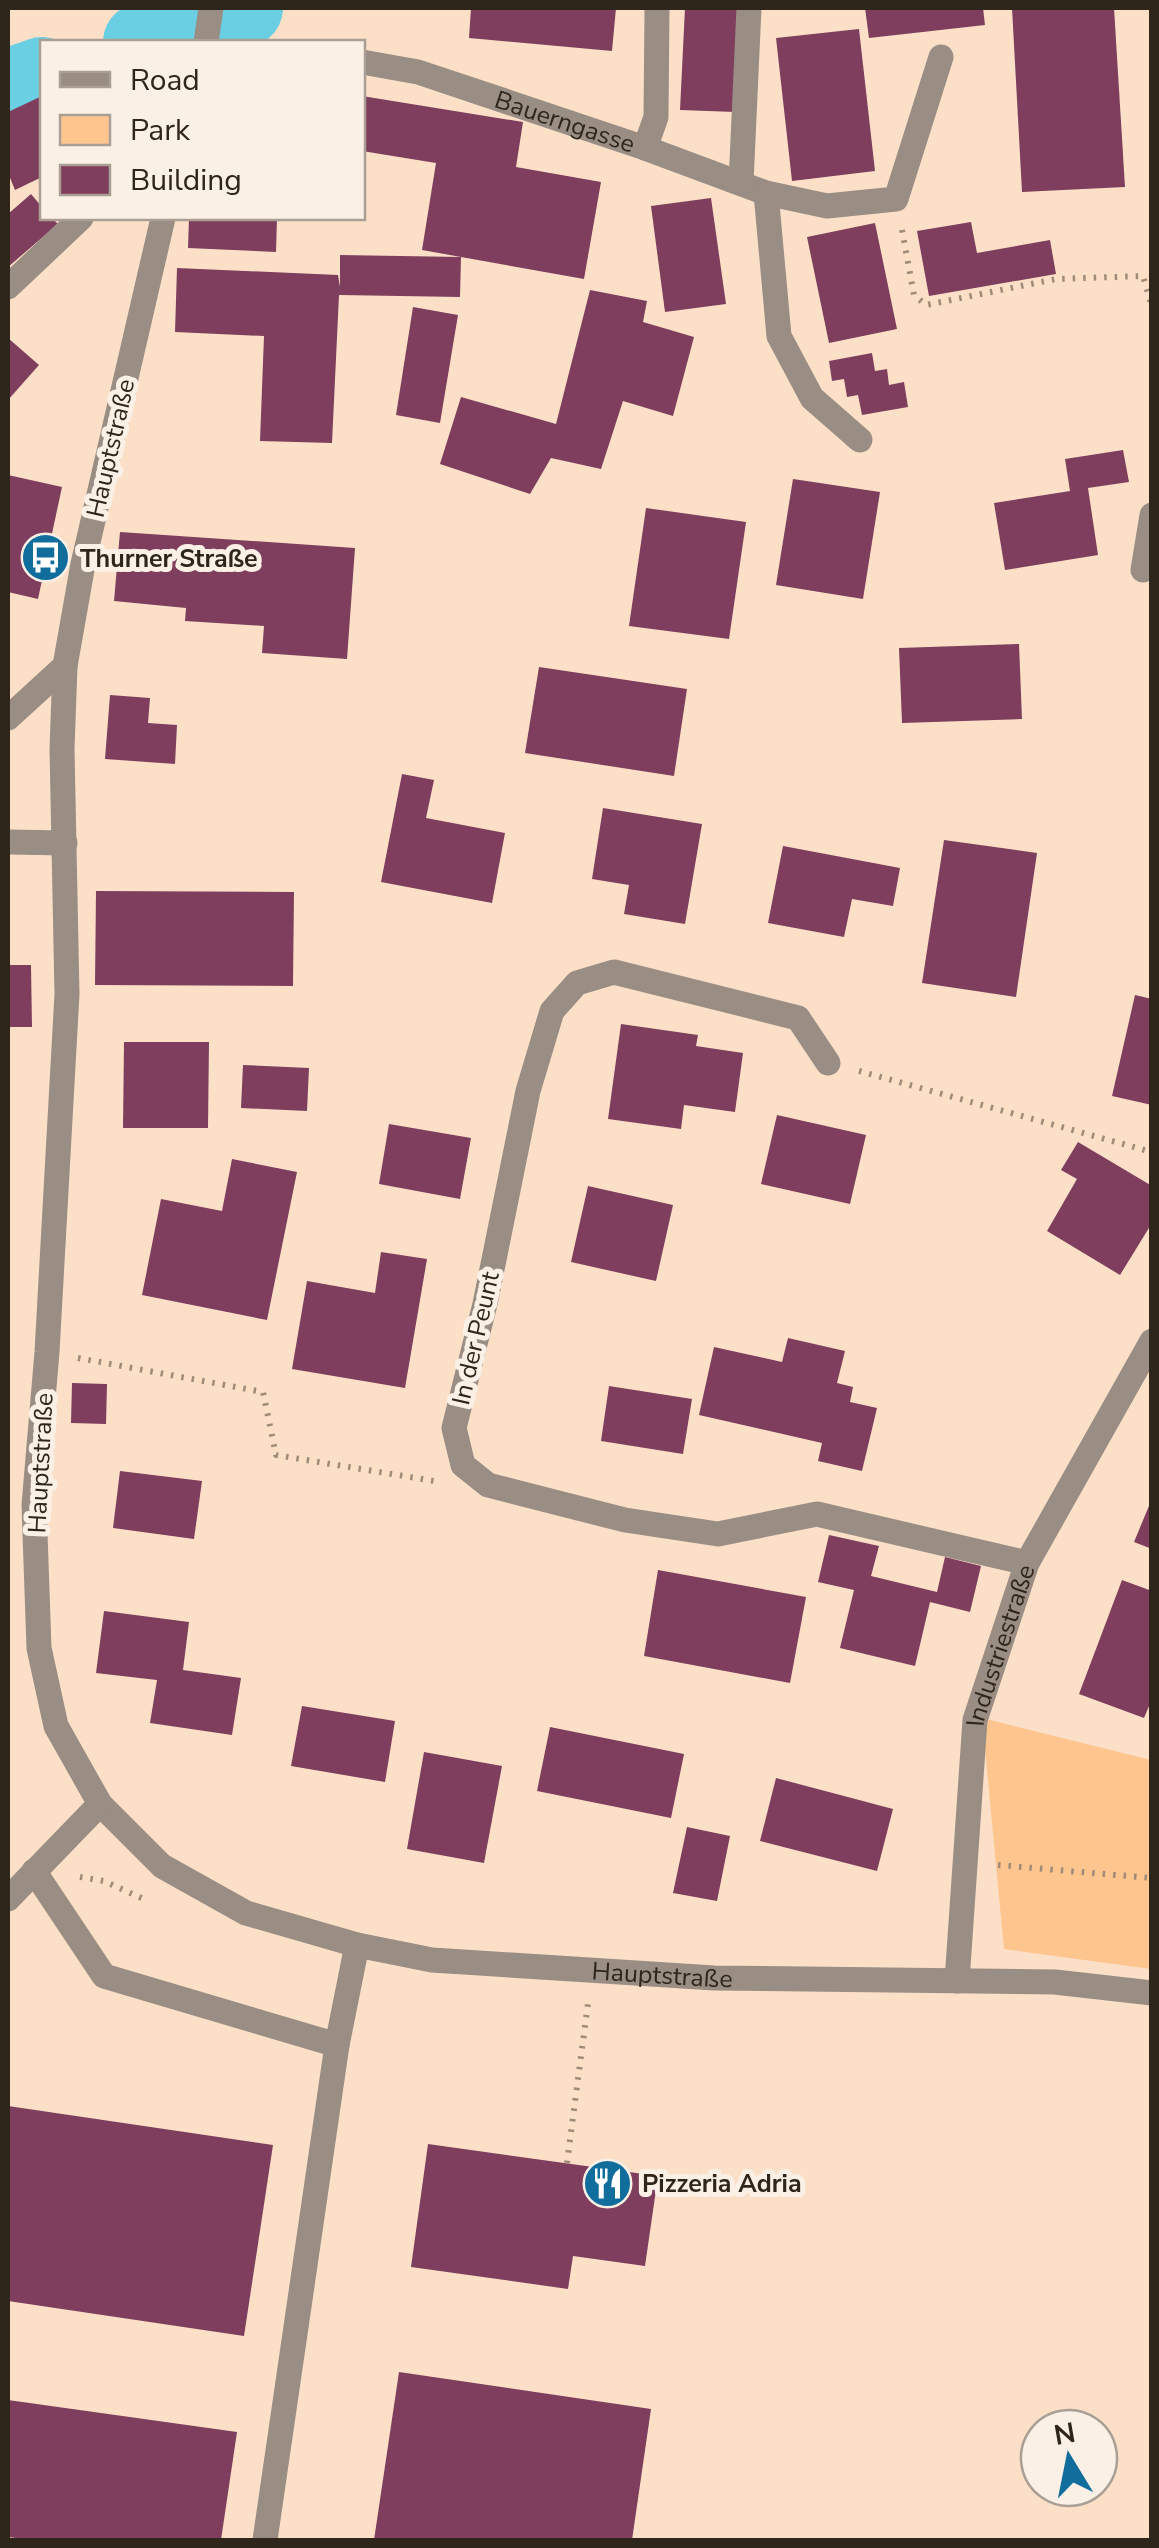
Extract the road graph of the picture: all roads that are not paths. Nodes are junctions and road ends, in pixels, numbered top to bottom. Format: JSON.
{"nodes":[{"id":1,"x":211,"y":8,"type":"edge"},
{"id":2,"x":657,"y":8,"type":"edge"},
{"id":3,"x":748,"y":8,"type":"edge"},
{"id":4,"x":207,"y":39,"type":"edge"},
{"id":5,"x":941,"y":57,"type":"dead end"},
{"id":6,"x":365,"y":63,"type":"edge"},
{"id":7,"x":644,"y":148,"type":"junction"},
{"id":8,"x":741,"y":182,"type":"junction"},
{"id":9,"x":766,"y":194,"type":"junction"},
{"id":10,"x":79,"y":220,"type":"edge"},
{"id":11,"x":163,"y":220,"type":"edge"},
{"id":12,"x":8,"y":287,"type":"edge"},
{"id":13,"x":860,"y":440,"type":"dead end"},
{"id":14,"x":1152,"y":515,"type":"edge"},
{"id":15,"x":1143,"y":570,"type":"dead end"},
{"id":16,"x":65,"y":666,"type":"junction"},
{"id":17,"x":8,"y":718,"type":"edge"},
{"id":18,"x":8,"y":842,"type":"edge"},
{"id":19,"x":65,"y":843,"type":"junction"},
{"id":20,"x":828,"y":1063,"type":"road end"},
{"id":21,"x":1152,"y":1341,"type":"edge"},
{"id":22,"x":1027,"y":1564,"type":"junction"},
{"id":23,"x":100,"y":1804,"type":"junction"},
{"id":24,"x":34,"y":1871,"type":"junction"},
{"id":25,"x":8,"y":1899,"type":"edge"},
{"id":26,"x":357,"y":1945,"type":"junction"},
{"id":27,"x":957,"y":1981,"type":"junction"},
{"id":28,"x":1152,"y":1994,"type":"edge"},
{"id":29,"x":337,"y":2045,"type":"junction"},
{"id":30,"x":264,"y":2540,"type":"edge"}],
"edges":[{"from":1,"to":4,"type":"street"},
{"from":2,"to":7,"type":"street"},
{"from":3,"to":8,"type":"street"},
{"from":5,"to":9,"type":"street","name":"Bauerngasse"},
{"from":6,"to":7,"type":"street","name":"Bauerngasse"},
{"from":7,"to":8,"type":"street","name":"Bauerngasse"},
{"from":8,"to":9,"type":"street","name":"Bauerngasse"},
{"from":9,"to":13,"type":"street"},
{"from":10,"to":12,"type":"street"},
{"from":11,"to":16,"type":"street","name":"Hauptstraße"},
{"from":14,"to":15,"type":"street"},
{"from":16,"to":17,"type":"street"},
{"from":16,"to":19,"type":"street","name":"Hauptstraße"},
{"from":18,"to":19,"type":"street"},
{"from":19,"to":23,"type":"street","name":"Hauptstraße"},
{"from":20,"to":22,"type":"street","name":"In der Peunt"},
{"from":21,"to":22,"type":"street","name":"Industriestraße"},
{"from":22,"to":27,"type":"street","name":"Industriestraße"},
{"from":23,"to":24,"type":"street"},
{"from":23,"to":26,"type":"street","name":"Hauptstraße"},
{"from":24,"to":25,"type":"street"},
{"from":24,"to":29,"type":"street"},
{"from":26,"to":27,"type":"street","name":"Hauptstraße"},
{"from":26,"to":29,"type":"street"},
{"from":27,"to":28,"type":"street","name":"Hauptstraße"},
{"from":29,"to":30,"type":"street"}]}
